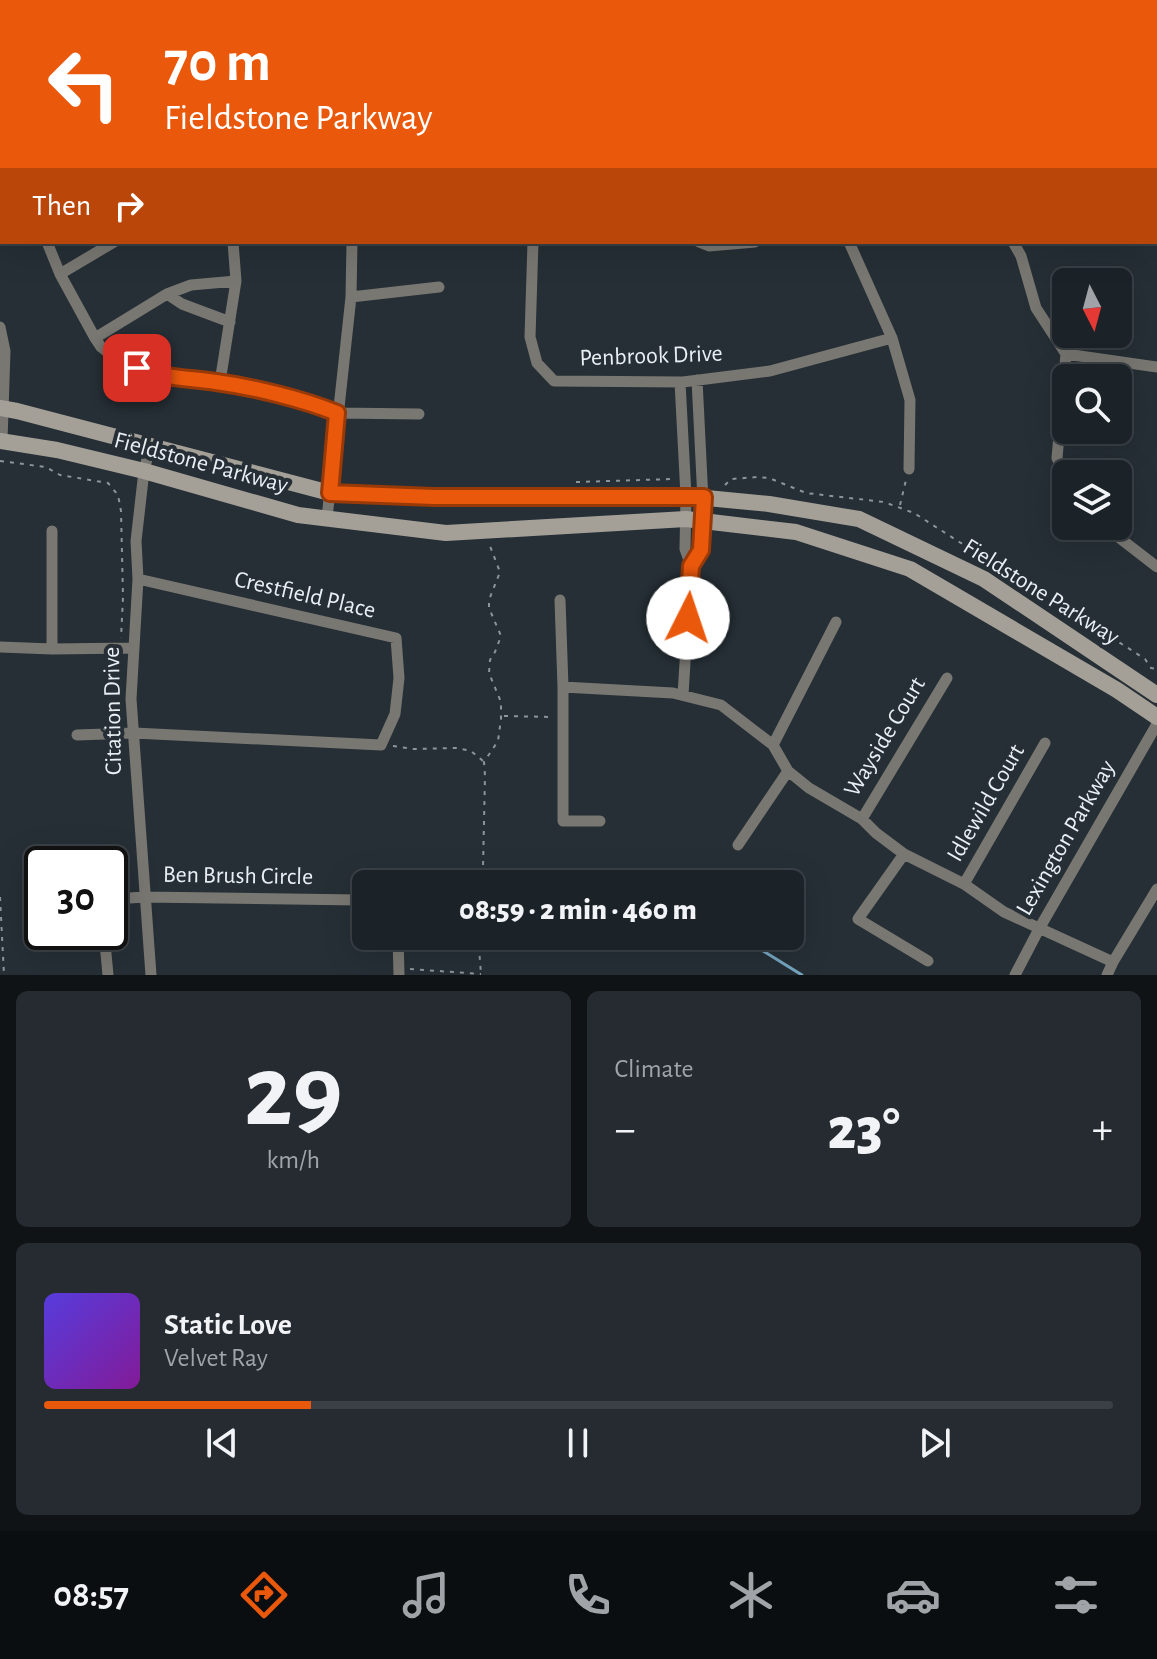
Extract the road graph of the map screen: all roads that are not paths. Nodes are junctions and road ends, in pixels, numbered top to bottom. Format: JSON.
{"nodes":[{"id":1,"x":48,"y":244,"type":"edge"},
{"id":2,"x":111,"y":244,"type":"edge"},
{"id":3,"x":233,"y":244,"type":"edge"},
{"id":4,"x":352,"y":244,"type":"edge"},
{"id":5,"x":533,"y":244,"type":"edge"},
{"id":6,"x":704,"y":244,"type":"edge"},
{"id":7,"x":732,"y":244,"type":"edge"},
{"id":8,"x":850,"y":244,"type":"edge"},
{"id":9,"x":1014,"y":244,"type":"edge"},
{"id":10,"x":60,"y":274,"type":"junction"},
{"id":11,"x":236,"y":281,"type":"junction"},
{"id":12,"x":439,"y":287,"type":"dead end"},
{"id":13,"x":167,"y":294,"type":"junction"},
{"id":14,"x":351,"y":297,"type":"junction"},
{"id":15,"x":230,"y":322,"type":"junction"},
{"id":16,"x":0,"y":327,"type":"edge"},
{"id":17,"x":95,"y":338,"type":"junction"},
{"id":18,"x":892,"y":338,"type":"junction"},
{"id":19,"x":1066,"y":354,"type":"junction"},
{"id":20,"x":1157,"y":367,"type":"edge"},
{"id":21,"x":697,"y":380,"type":"junction"},
{"id":22,"x":220,"y":382,"type":"junction"},
{"id":23,"x":680,"y":382,"type":"junction"},
{"id":24,"x":2,"y":409,"type":"edge"},
{"id":25,"x":337,"y":413,"type":"junction"},
{"id":26,"x":419,"y":414,"type":"dead end"},
{"id":27,"x":1,"y":441,"type":"edge"},
{"id":28,"x":150,"y":447,"type":"junction"},
{"id":29,"x":1058,"y":460,"type":"edge"},
{"id":30,"x":909,"y":469,"type":"road end"},
{"id":31,"x":144,"y":471,"type":"junction"},
{"id":32,"x":330,"y":493,"type":"junction"},
{"id":33,"x":686,"y":496,"type":"junction"},
{"id":34,"x":704,"y":497,"type":"junction"},
{"id":35,"x":327,"y":518,"type":"junction"},
{"id":36,"x":686,"y":519,"type":"junction"},
{"id":37,"x":704,"y":520,"type":"junction"},
{"id":38,"x":52,"y":531,"type":"dead end"},
{"id":39,"x":1122,"y":540,"type":"edge"},
{"id":40,"x":691,"y":566,"type":"junction"},
{"id":41,"x":1157,"y":567,"type":"edge"},
{"id":42,"x":138,"y":579,"type":"junction"},
{"id":43,"x":560,"y":600,"type":"dead end"},
{"id":44,"x":836,"y":622,"type":"dead end"},
{"id":45,"x":0,"y":647,"type":"edge"},
{"id":46,"x":127,"y":648,"type":"junction"},
{"id":47,"x":52,"y":649,"type":"junction"},
{"id":48,"x":947,"y":678,"type":"dead end"},
{"id":49,"x":563,"y":687,"type":"junction"},
{"id":50,"x":683,"y":695,"type":"junction"},
{"id":51,"x":1157,"y":695,"type":"edge"},
{"id":52,"x":1157,"y":717,"type":"edge"},
{"id":53,"x":1157,"y":724,"type":"edge"},
{"id":54,"x":134,"y":733,"type":"junction"},
{"id":55,"x":77,"y":735,"type":"dead end"},
{"id":56,"x":1045,"y":743,"type":"dead end"},
{"id":57,"x":773,"y":745,"type":"junction"},
{"id":58,"x":788,"y":771,"type":"junction"},
{"id":59,"x":862,"y":819,"type":"junction"},
{"id":60,"x":600,"y":821,"type":"dead end"},
{"id":61,"x":738,"y":845,"type":"dead end"},
{"id":62,"x":904,"y":854,"type":"junction"},
{"id":63,"x":964,"y":884,"type":"junction"},
{"id":64,"x":1157,"y":889,"type":"edge"},
{"id":65,"x":144,"y":897,"type":"junction"},
{"id":66,"x":128,"y":898,"type":"edge"},
{"id":67,"x":352,"y":900,"type":"edge"},
{"id":68,"x":1039,"y":929,"type":"junction"},
{"id":69,"x":106,"y":950,"type":"edge"},
{"id":70,"x":398,"y":950,"type":"edge"},
{"id":71,"x":928,"y":961,"type":"dead end"},
{"id":72,"x":1113,"y":962,"type":"junction"},
{"id":73,"x":399,"y":972,"type":"edge"},
{"id":74,"x":108,"y":975,"type":"edge"},
{"id":75,"x":151,"y":975,"type":"edge"},
{"id":76,"x":1015,"y":975,"type":"edge"},
{"id":77,"x":1107,"y":975,"type":"edge"}],
"edges":[{"from":1,"to":10,"type":"street"},
{"from":2,"to":10,"type":"street"},
{"from":3,"to":11,"type":"street"},
{"from":4,"to":14,"type":"street"},
{"from":5,"to":23,"type":"street","name":"Penbrook Drive"},
{"from":6,"to":7,"type":"street"},
{"from":8,"to":18,"type":"street"},
{"from":9,"to":19,"type":"street"},
{"from":10,"to":17,"type":"street"},
{"from":11,"to":13,"type":"street"},
{"from":11,"to":15,"type":"street"},
{"from":12,"to":14,"type":"street"},
{"from":13,"to":15,"type":"street"},
{"from":13,"to":17,"type":"street"},
{"from":14,"to":25,"type":"street"},
{"from":15,"to":22,"type":"street"},
{"from":16,"to":24,"type":"street"},
{"from":17,"to":22,"type":"street"},
{"from":18,"to":21,"type":"street","name":"Penbrook Drive"},
{"from":18,"to":30,"type":"street"},
{"from":19,"to":20,"type":"street"},
{"from":19,"to":29,"type":"street"},
{"from":21,"to":23,"type":"street","name":"Penbrook Drive"},
{"from":21,"to":34,"type":"street"},
{"from":22,"to":25,"type":"street"},
{"from":23,"to":33,"type":"street"},
{"from":24,"to":27,"type":"street"},
{"from":24,"to":28,"type":"street","name":"Fieldstone Parkway"},
{"from":25,"to":26,"type":"street"},
{"from":25,"to":32,"type":"street"},
{"from":27,"to":31,"type":"street","name":"Fieldstone Parkway"},
{"from":28,"to":31,"type":"street","name":"Citation Drive"},
{"from":28,"to":32,"type":"street","name":"Fieldstone Parkway"},
{"from":31,"to":35,"type":"street","name":"Fieldstone Parkway"},
{"from":31,"to":42,"type":"street","name":"Citation Drive"},
{"from":32,"to":33,"type":"street","name":"Fieldstone Parkway"},
{"from":32,"to":35,"type":"street"},
{"from":33,"to":34,"type":"street","name":"Fieldstone Parkway"},
{"from":33,"to":36,"type":"street"},
{"from":34,"to":37,"type":"street"},
{"from":34,"to":51,"type":"street","name":"Fieldstone Parkway"},
{"from":35,"to":36,"type":"street","name":"Fieldstone Parkway"},
{"from":36,"to":37,"type":"street","name":"Fieldstone Parkway"},
{"from":36,"to":40,"type":"street"},
{"from":37,"to":40,"type":"street"},
{"from":37,"to":52,"type":"street","name":"Fieldstone Parkway"},
{"from":38,"to":47,"type":"street"},
{"from":39,"to":41,"type":"street"},
{"from":40,"to":50,"type":"street"},
{"from":42,"to":46,"type":"street","name":"Citation Drive"},
{"from":42,"to":54,"type":"street","name":"Crestfield Place"},
{"from":43,"to":49,"type":"street"},
{"from":44,"to":57,"type":"street"},
{"from":45,"to":47,"type":"street"},
{"from":46,"to":47,"type":"street"},
{"from":46,"to":54,"type":"street","name":"Citation Drive"},
{"from":48,"to":59,"type":"street","name":"Wayside Court"},
{"from":49,"to":50,"type":"street"},
{"from":49,"to":60,"type":"street"},
{"from":50,"to":57,"type":"street"},
{"from":53,"to":68,"type":"street","name":"Lexington Parkway"},
{"from":54,"to":55,"type":"street"},
{"from":54,"to":65,"type":"street","name":"Citation Drive"},
{"from":56,"to":63,"type":"street","name":"Idlewild Court"},
{"from":57,"to":58,"type":"street"},
{"from":58,"to":59,"type":"street"},
{"from":58,"to":61,"type":"street"},
{"from":59,"to":62,"type":"street"},
{"from":62,"to":63,"type":"street"},
{"from":62,"to":71,"type":"street"},
{"from":63,"to":68,"type":"street"},
{"from":64,"to":72,"type":"street"},
{"from":65,"to":66,"type":"street","name":"Ben Brush Circle"},
{"from":65,"to":67,"type":"street","name":"Ben Brush Circle"},
{"from":65,"to":75,"type":"street","name":"Citation Drive"},
{"from":68,"to":72,"type":"street"},
{"from":68,"to":76,"type":"street","name":"Lexington Parkway"},
{"from":69,"to":74,"type":"street"},
{"from":70,"to":73,"type":"street"},
{"from":72,"to":77,"type":"street"}]}
